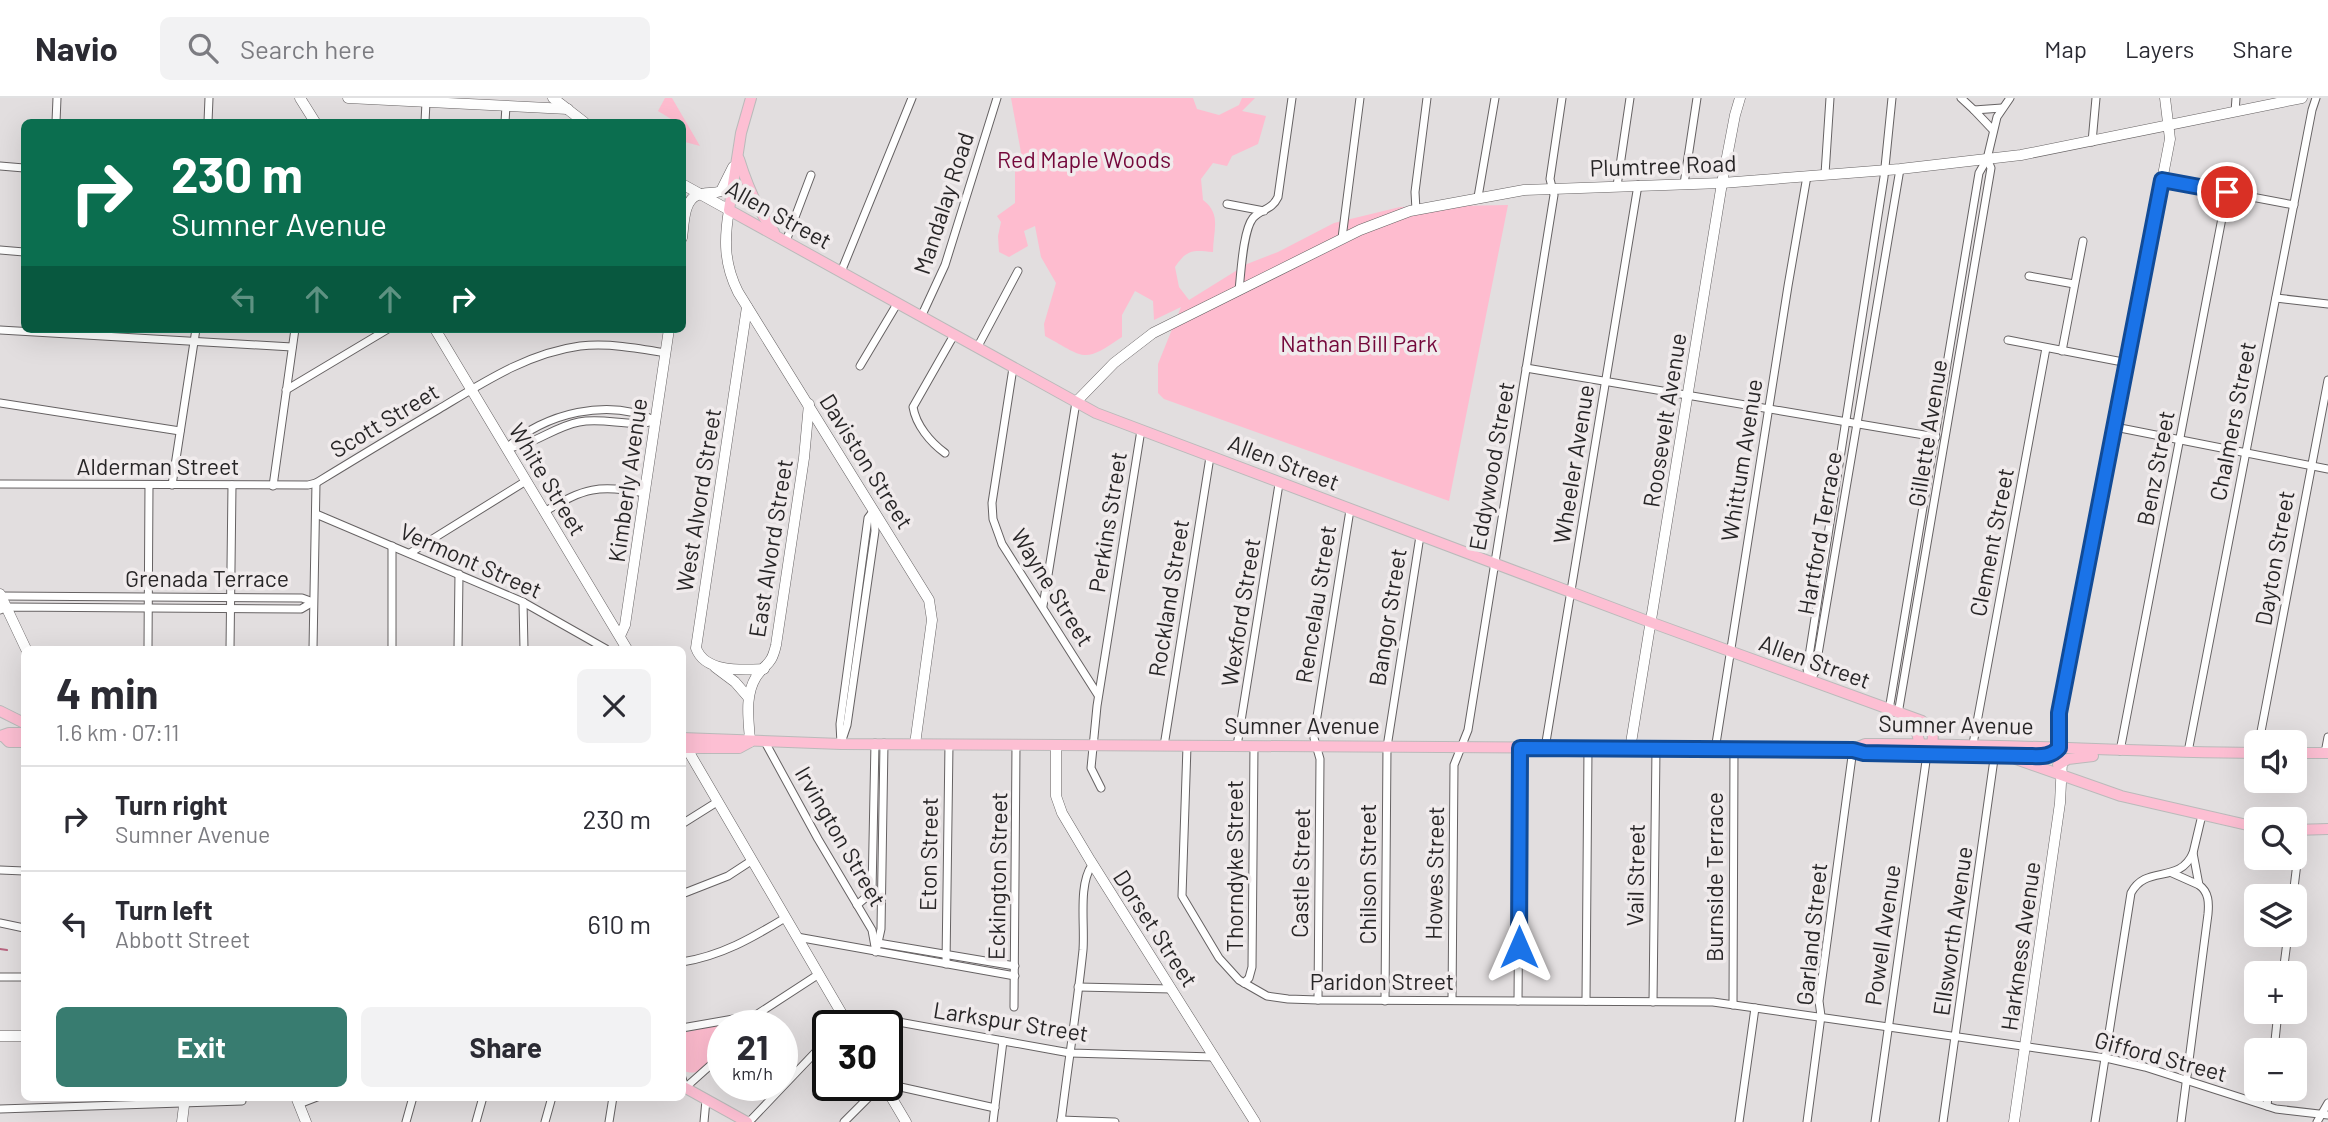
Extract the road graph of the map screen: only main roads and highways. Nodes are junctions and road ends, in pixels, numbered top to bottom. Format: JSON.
{"nodes":[{"id":1,"x":751,"y":98,"type":"edge"},
{"id":2,"x":737,"y":153,"type":"junction"},
{"id":3,"x":781,"y":238,"type":"junction"},
{"id":4,"x":3,"y":712,"type":"edge"},
{"id":5,"x":1896,"y":713,"type":"junction"},
{"id":6,"x":21,"y":721,"type":"edge"},
{"id":7,"x":21,"y":733,"type":"edge"},
{"id":8,"x":1,"y":734,"type":"edge"},
{"id":9,"x":21,"y":742,"type":"edge"},
{"id":10,"x":686,"y":744,"type":"edge"},
{"id":11,"x":1919,"y":744,"type":"junction"},
{"id":12,"x":1930,"y":749,"type":"junction"},
{"id":13,"x":1853,"y":750,"type":"junction"},
{"id":14,"x":1996,"y":750,"type":"junction"},
{"id":15,"x":2120,"y":751,"type":"junction"},
{"id":16,"x":2244,"y":753,"type":"edge"},
{"id":17,"x":2307,"y":753,"type":"edge"},
{"id":18,"x":2327,"y":753,"type":"edge"},
{"id":19,"x":2060,"y":767,"type":"junction"},
{"id":20,"x":2244,"y":824,"type":"edge"},
{"id":21,"x":2328,"y":829,"type":"edge"},
{"id":22,"x":2307,"y":830,"type":"edge"},
{"id":23,"x":686,"y":1086,"type":"edge"},
{"id":24,"x":748,"y":1122,"type":"edge"}],
"edges":[{"from":1,"to":2,"type":"main road"},
{"from":2,"to":3,"type":"main road"},
{"from":2,"to":3,"type":"main road","name":"Allen Street"},
{"from":3,"to":5,"type":"main road","name":"Allen Street"},
{"from":4,"to":6,"type":"main road"},
{"from":4,"to":8,"type":"main road"},
{"from":5,"to":11,"type":"main road"},
{"from":5,"to":12,"type":"main road","name":"Allen Street"},
{"from":7,"to":8,"type":"main road"},
{"from":8,"to":9,"type":"main road"},
{"from":10,"to":13,"type":"main road","name":"Sumner Avenue"},
{"from":11,"to":12,"type":"main road","name":"Sumner Avenue"},
{"from":11,"to":13,"type":"main road","name":"Sumner Avenue"},
{"from":12,"to":13,"type":"main road","name":"Sumner Avenue"},
{"from":12,"to":14,"type":"main road","name":"Sumner Avenue"},
{"from":12,"to":14,"type":"main road","name":"Sumner Avenue"},
{"from":14,"to":15,"type":"main road","name":"Sumner Avenue"},
{"from":14,"to":19,"type":"main road"},
{"from":15,"to":16,"type":"main road","name":"Sumner Avenue"},
{"from":15,"to":19,"type":"main road","name":"Sumner Avenue"},
{"from":17,"to":18,"type":"main road"},
{"from":19,"to":20,"type":"main road"},
{"from":21,"to":22,"type":"main road"},
{"from":23,"to":24,"type":"main road"}]}
